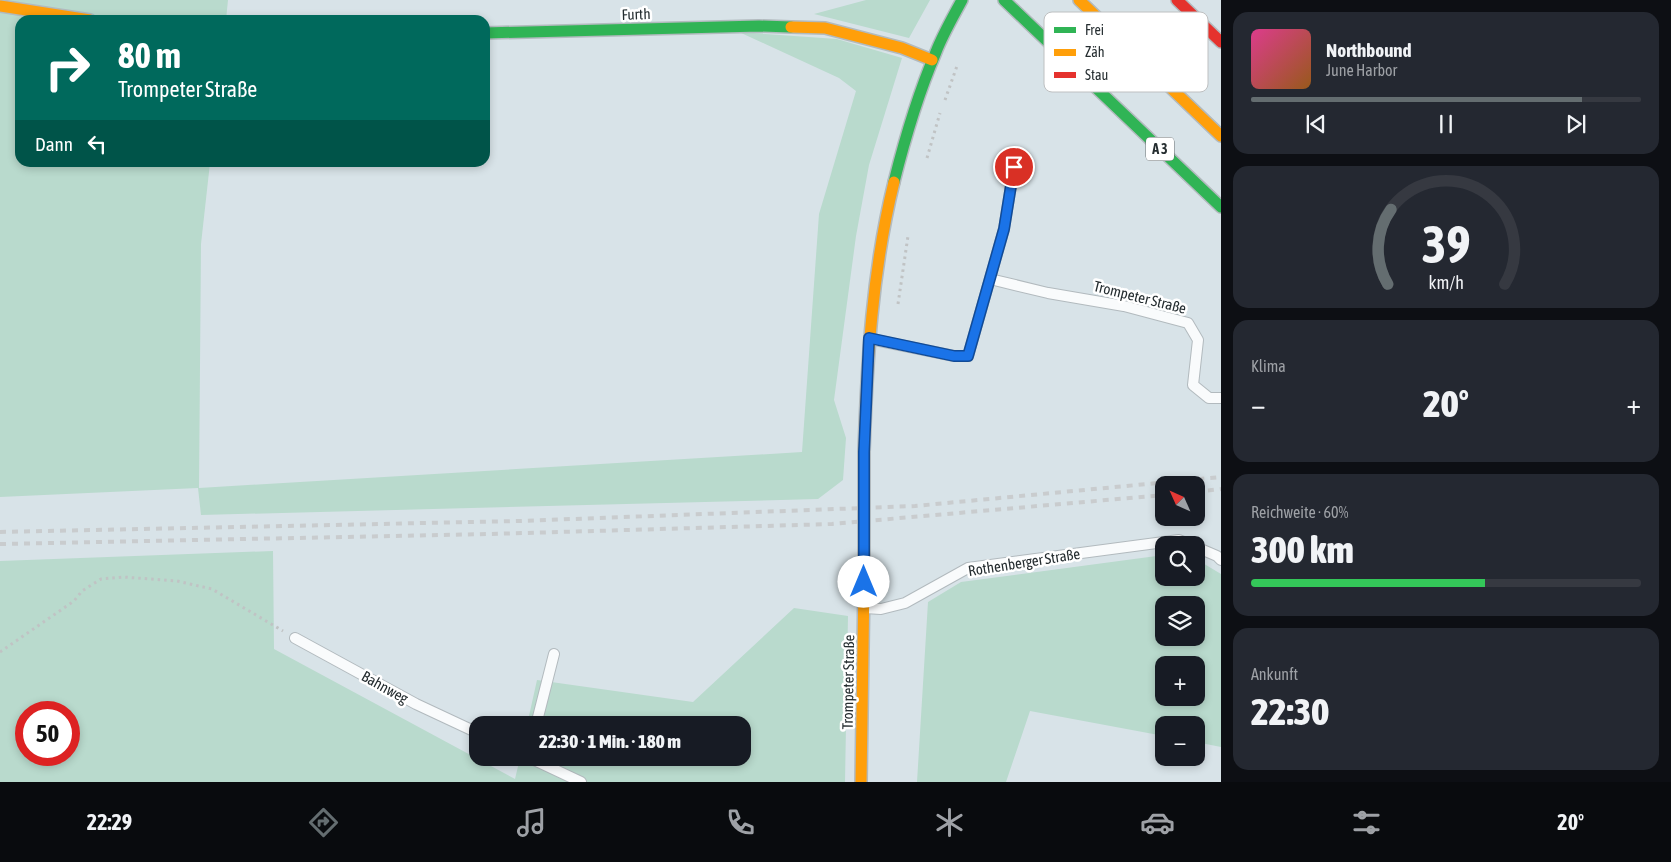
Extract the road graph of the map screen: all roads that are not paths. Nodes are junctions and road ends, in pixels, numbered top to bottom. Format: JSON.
{"nodes":[{"id":1,"x":962,"y":0,"type":"edge"},
{"id":2,"x":1004,"y":0,"type":"edge"},
{"id":3,"x":1079,"y":0,"type":"edge"},
{"id":4,"x":1177,"y":0,"type":"edge"},
{"id":5,"x":1187,"y":0,"type":"edge"},
{"id":6,"x":0,"y":6,"type":"edge"},
{"id":7,"x":1202,"y":10,"type":"dead end"},
{"id":8,"x":1092,"y":12,"type":"edge"},
{"id":9,"x":1190,"y":12,"type":"edge"},
{"id":10,"x":58,"y":15,"type":"edge"},
{"id":11,"x":1208,"y":30,"type":"edge"},
{"id":12,"x":490,"y":33,"type":"edge"},
{"id":13,"x":1044,"y":38,"type":"edge"},
{"id":14,"x":1221,"y":42,"type":"edge"},
{"id":15,"x":932,"y":60,"type":"junction"},
{"id":16,"x":1100,"y":92,"type":"edge"},
{"id":17,"x":1175,"y":92,"type":"edge"},
{"id":18,"x":1221,"y":136,"type":"edge"},
{"id":19,"x":1014,"y":167,"type":"dead end"},
{"id":20,"x":1221,"y":207,"type":"edge"},
{"id":21,"x":990,"y":279,"type":"junction"},
{"id":22,"x":869,"y":338,"type":"junction"},
{"id":23,"x":1221,"y":398,"type":"edge"},
{"id":24,"x":1155,"y":543,"type":"edge"},
{"id":25,"x":1205,"y":551,"type":"edge"},
{"id":26,"x":1221,"y":560,"type":"edge"},
{"id":27,"x":864,"y":608,"type":"junction"},
{"id":28,"x":295,"y":638,"type":"road end"},
{"id":29,"x":554,"y":654,"type":"dead end"},
{"id":30,"x":538,"y":716,"type":"edge"},
{"id":31,"x":469,"y":729,"type":"edge"},
{"id":32,"x":548,"y":766,"type":"edge"},
{"id":33,"x":581,"y":782,"type":"edge"},
{"id":34,"x":861,"y":782,"type":"edge"}],
"edges":[{"from":1,"to":15,"type":"main road","name":"Trompeter Straße"},
{"from":2,"to":13,"type":"main road","number":"A 3"},
{"from":3,"to":8,"type":"main road"},
{"from":4,"to":9,"type":"main road"},
{"from":5,"to":7,"type":"main road"},
{"from":6,"to":10,"type":"main road"},
{"from":11,"to":14,"type":"main road"},
{"from":12,"to":15,"type":"main road","name":"Furth"},
{"from":15,"to":22,"type":"main road","name":"Trompeter Straße"},
{"from":16,"to":20,"type":"main road","number":"A 3"},
{"from":17,"to":18,"type":"main road"},
{"from":19,"to":21,"type":"lane"},
{"from":21,"to":22,"type":"lane"},
{"from":21,"to":23,"type":"lane","name":"Trompeter Straße"},
{"from":22,"to":27,"type":"main road","name":"Trompeter Straße","bridge":true},
{"from":24,"to":27,"type":"lane","name":"Rothenberger Straße"},
{"from":25,"to":26,"type":"lane"},
{"from":27,"to":34,"type":"main road","name":"Trompeter Straße"},
{"from":28,"to":31,"type":"lane","name":"Bahnweg"},
{"from":29,"to":30,"type":"lane"},
{"from":32,"to":33,"type":"lane"}]}
